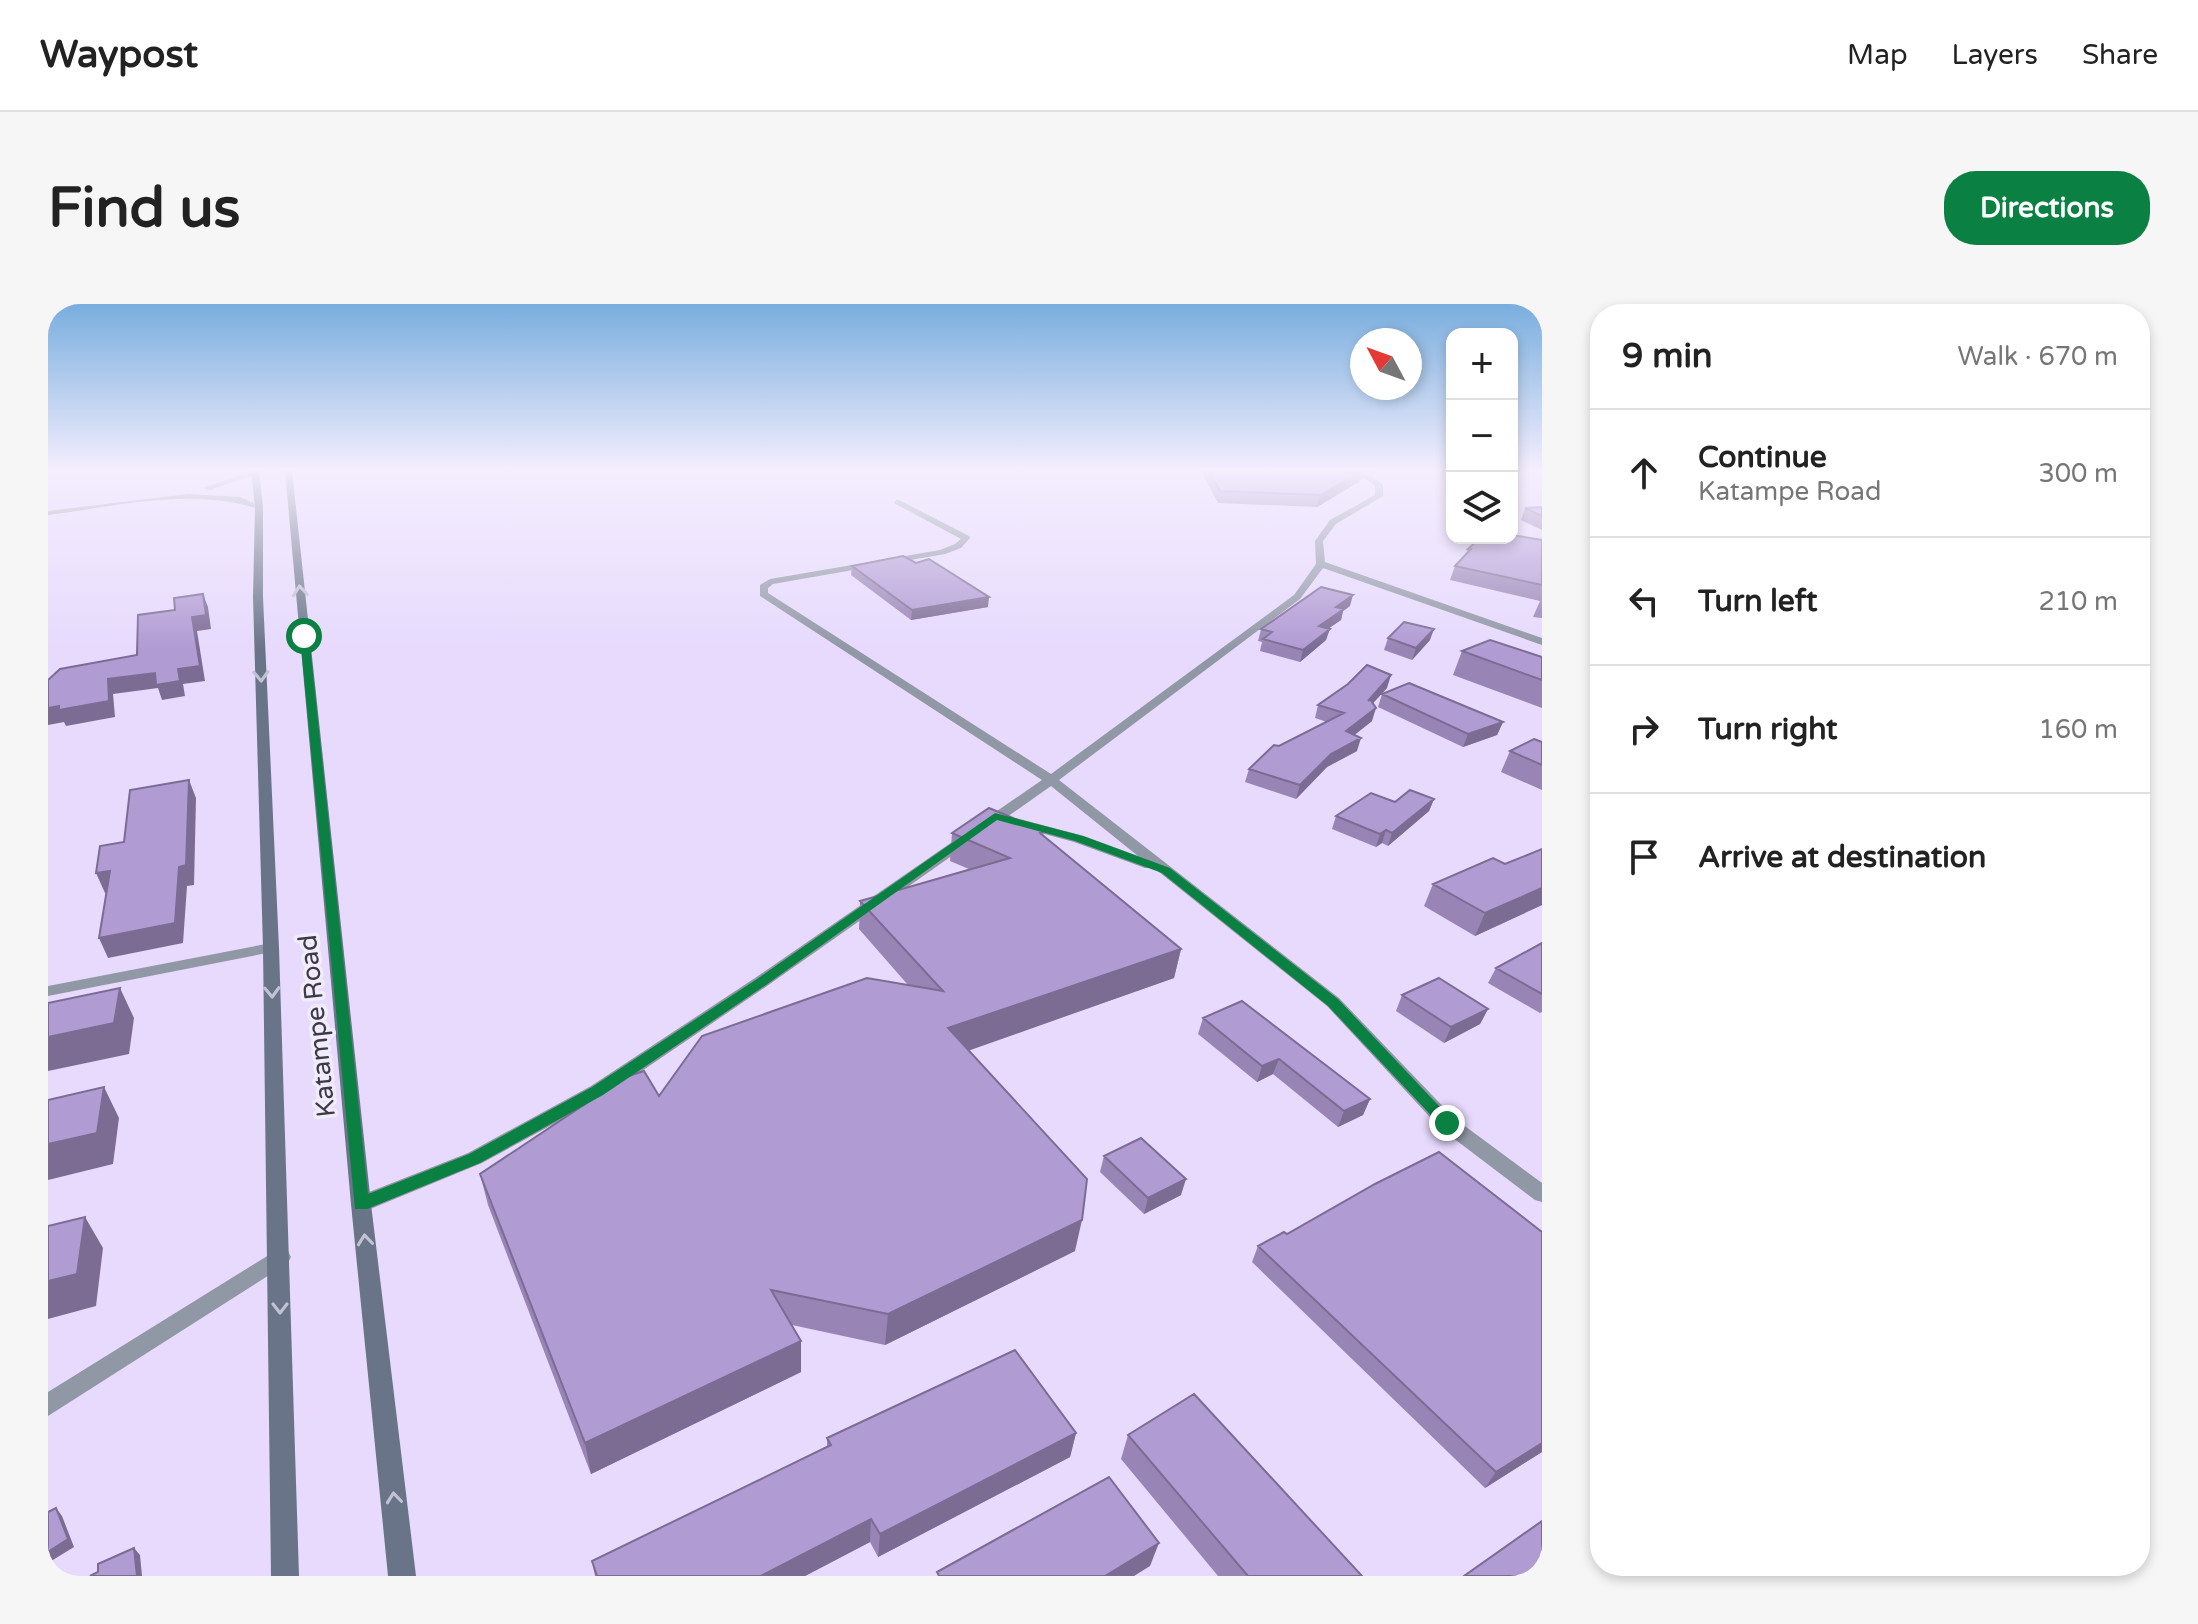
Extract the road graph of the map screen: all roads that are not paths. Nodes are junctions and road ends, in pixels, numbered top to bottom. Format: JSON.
{"nodes":[{"id":1,"x":259,"y":530,"type":"edge"},
{"id":2,"x":294,"y":530,"type":"edge"},
{"id":3,"x":952,"y":530,"type":"edge"},
{"id":4,"x":1327,"y":530,"type":"edge"},
{"id":5,"x":1321,"y":564,"type":"junction"},
{"id":6,"x":1542,"y":642,"type":"edge"},
{"id":7,"x":1051,"y":780,"type":"junction"},
{"id":8,"x":995,"y":817,"type":"junction"},
{"id":9,"x":1166,"y":871,"type":"junction"},
{"id":10,"x":271,"y":948,"type":"junction"},
{"id":11,"x":48,"y":991,"type":"edge"},
{"id":12,"x":1542,"y":1194,"type":"edge"},
{"id":13,"x":361,"y":1204,"type":"junction"},
{"id":14,"x":280,"y":1257,"type":"junction"},
{"id":15,"x":48,"y":1405,"type":"edge"},
{"id":16,"x":285,"y":1576,"type":"edge"},
{"id":17,"x":402,"y":1576,"type":"edge"}],
"edges":[{"from":1,"to":10,"type":"main road","name":"Katampe Road","one_way":true},
{"from":13,"to":2,"type":"main road","name":"Katampe Road","one_way":true},
{"from":3,"to":7,"type":"street"},
{"from":4,"to":5,"type":"street"},
{"from":5,"to":6,"type":"street"},
{"from":5,"to":7,"type":"street"},
{"from":7,"to":8,"type":"street"},
{"from":7,"to":9,"type":"street"},
{"from":8,"to":9,"type":"street"},
{"from":8,"to":13,"type":"street"},
{"from":9,"to":12,"type":"street"},
{"from":10,"to":11,"type":"street"},
{"from":10,"to":14,"type":"main road","name":"Katampe Road","one_way":true},
{"from":17,"to":13,"type":"main road","name":"Katampe Road","one_way":true},
{"from":14,"to":15,"type":"street"},
{"from":14,"to":16,"type":"main road","name":"Katampe Road","one_way":true}]}
